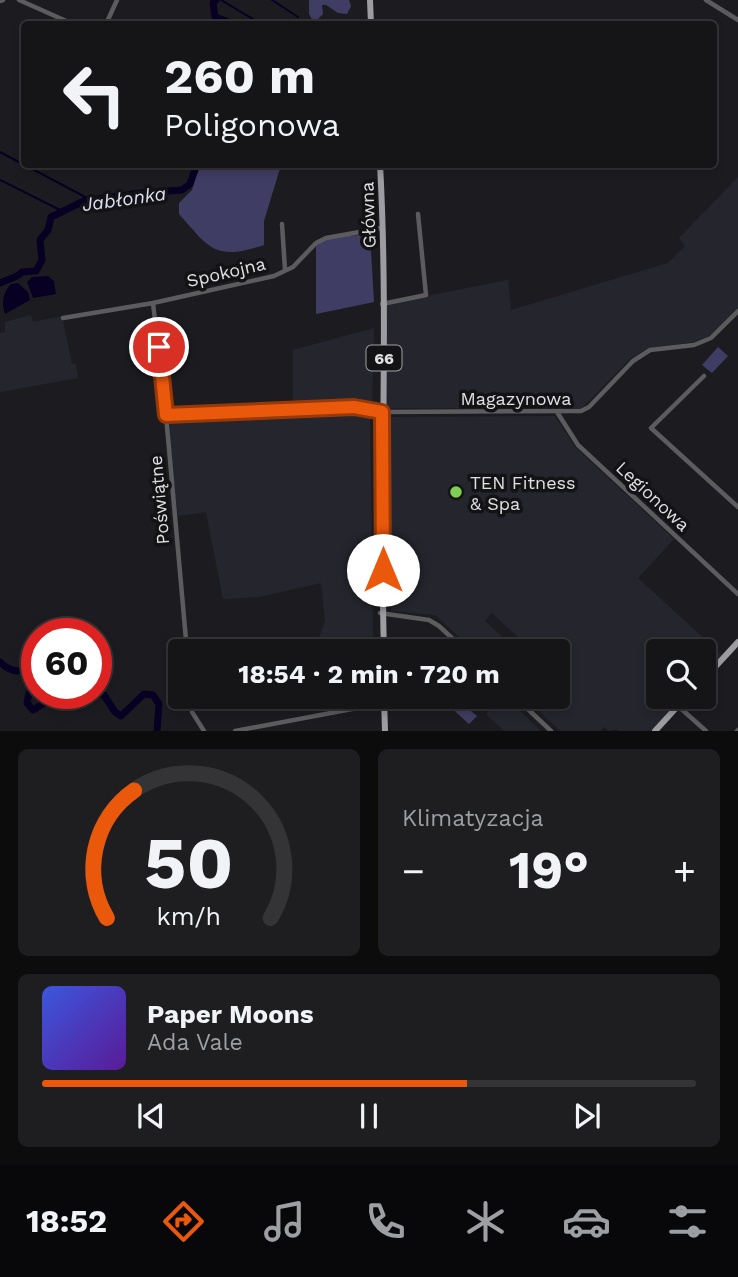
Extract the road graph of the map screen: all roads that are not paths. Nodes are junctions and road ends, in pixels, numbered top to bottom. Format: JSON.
{"nodes":[{"id":1,"x":19,"y":0,"type":"edge"},
{"id":2,"x":117,"y":0,"type":"edge"},
{"id":3,"x":370,"y":0,"type":"edge"},
{"id":4,"x":708,"y":0,"type":"edge"},
{"id":5,"x":738,"y":20,"type":"edge"},
{"id":6,"x":66,"y":21,"type":"edge"},
{"id":7,"x":107,"y":21,"type":"edge"},
{"id":8,"x":371,"y":21,"type":"edge"},
{"id":9,"x":380,"y":168,"type":"edge"},
{"id":10,"x":418,"y":214,"type":"dead end"},
{"id":11,"x":282,"y":223,"type":"dead end"},
{"id":12,"x":383,"y":228,"type":"junction"},
{"id":13,"x":285,"y":270,"type":"junction"},
{"id":14,"x":153,"y":303,"type":"junction"},
{"id":15,"x":383,"y":304,"type":"junction"},
{"id":16,"x":738,"y":311,"type":"edge"},
{"id":17,"x":63,"y":318,"type":"dead end"},
{"id":18,"x":704,"y":376,"type":"dead end"},
{"id":19,"x":381,"y":412,"type":"junction"},
{"id":20,"x":557,"y":412,"type":"junction"},
{"id":21,"x":166,"y":415,"type":"junction"},
{"id":22,"x":738,"y":507,"type":"edge"},
{"id":23,"x":738,"y":594,"type":"edge"},
{"id":24,"x":382,"y":613,"type":"junction"},
{"id":25,"x":186,"y":639,"type":"edge"},
{"id":26,"x":382,"y":639,"type":"edge"},
{"id":27,"x":454,"y":639,"type":"edge"},
{"id":28,"x":738,"y":642,"type":"edge"},
{"id":29,"x":716,"y":666,"type":"edge"},
{"id":30,"x":192,"y":709,"type":"edge"},
{"id":31,"x":340,"y":709,"type":"edge"},
{"id":32,"x":383,"y":709,"type":"edge"},
{"id":33,"x":528,"y":709,"type":"edge"},
{"id":34,"x":675,"y":709,"type":"edge"},
{"id":35,"x":681,"y":709,"type":"edge"},
{"id":36,"x":204,"y":731,"type":"edge"},
{"id":37,"x":235,"y":731,"type":"edge"},
{"id":38,"x":383,"y":731,"type":"edge"},
{"id":39,"x":551,"y":731,"type":"edge"},
{"id":40,"x":655,"y":731,"type":"edge"},
{"id":41,"x":706,"y":731,"type":"edge"}],
"edges":[{"from":1,"to":6,"type":"street"},
{"from":2,"to":7,"type":"street"},
{"from":3,"to":8,"type":"main road"},
{"from":4,"to":5,"type":"street"},
{"from":9,"to":12,"type":"main road","name":"Główna","number":"66"},
{"from":10,"to":15,"type":"street"},
{"from":11,"to":13,"type":"street"},
{"from":12,"to":13,"type":"street","name":"Spokojna"},
{"from":12,"to":15,"type":"main road","name":"Główna","number":"66"},
{"from":13,"to":14,"type":"street","name":"Spokojna"},
{"from":14,"to":17,"type":"street","name":"Spokojna"},
{"from":14,"to":21,"type":"street","name":"Poświątne"},
{"from":15,"to":19,"type":"main road","number":"66"},
{"from":16,"to":20,"type":"street","name":"Magazynowa"},
{"from":18,"to":22,"type":"street"},
{"from":19,"to":20,"type":"street","name":"Magazynowa"},
{"from":19,"to":21,"type":"street","name":"Magazynowa"},
{"from":19,"to":24,"type":"main road","number":"66"},
{"from":20,"to":23,"type":"street","name":"Legionowa"},
{"from":21,"to":25,"type":"street","name":"Poświątne"},
{"from":24,"to":26,"type":"main road","number":"66"},
{"from":24,"to":27,"type":"street"},
{"from":28,"to":29,"type":"main road"},
{"from":30,"to":36,"type":"street"},
{"from":31,"to":37,"type":"street"},
{"from":32,"to":38,"type":"main road"},
{"from":33,"to":39,"type":"street"},
{"from":34,"to":40,"type":"main road"},
{"from":35,"to":41,"type":"street"}]}
